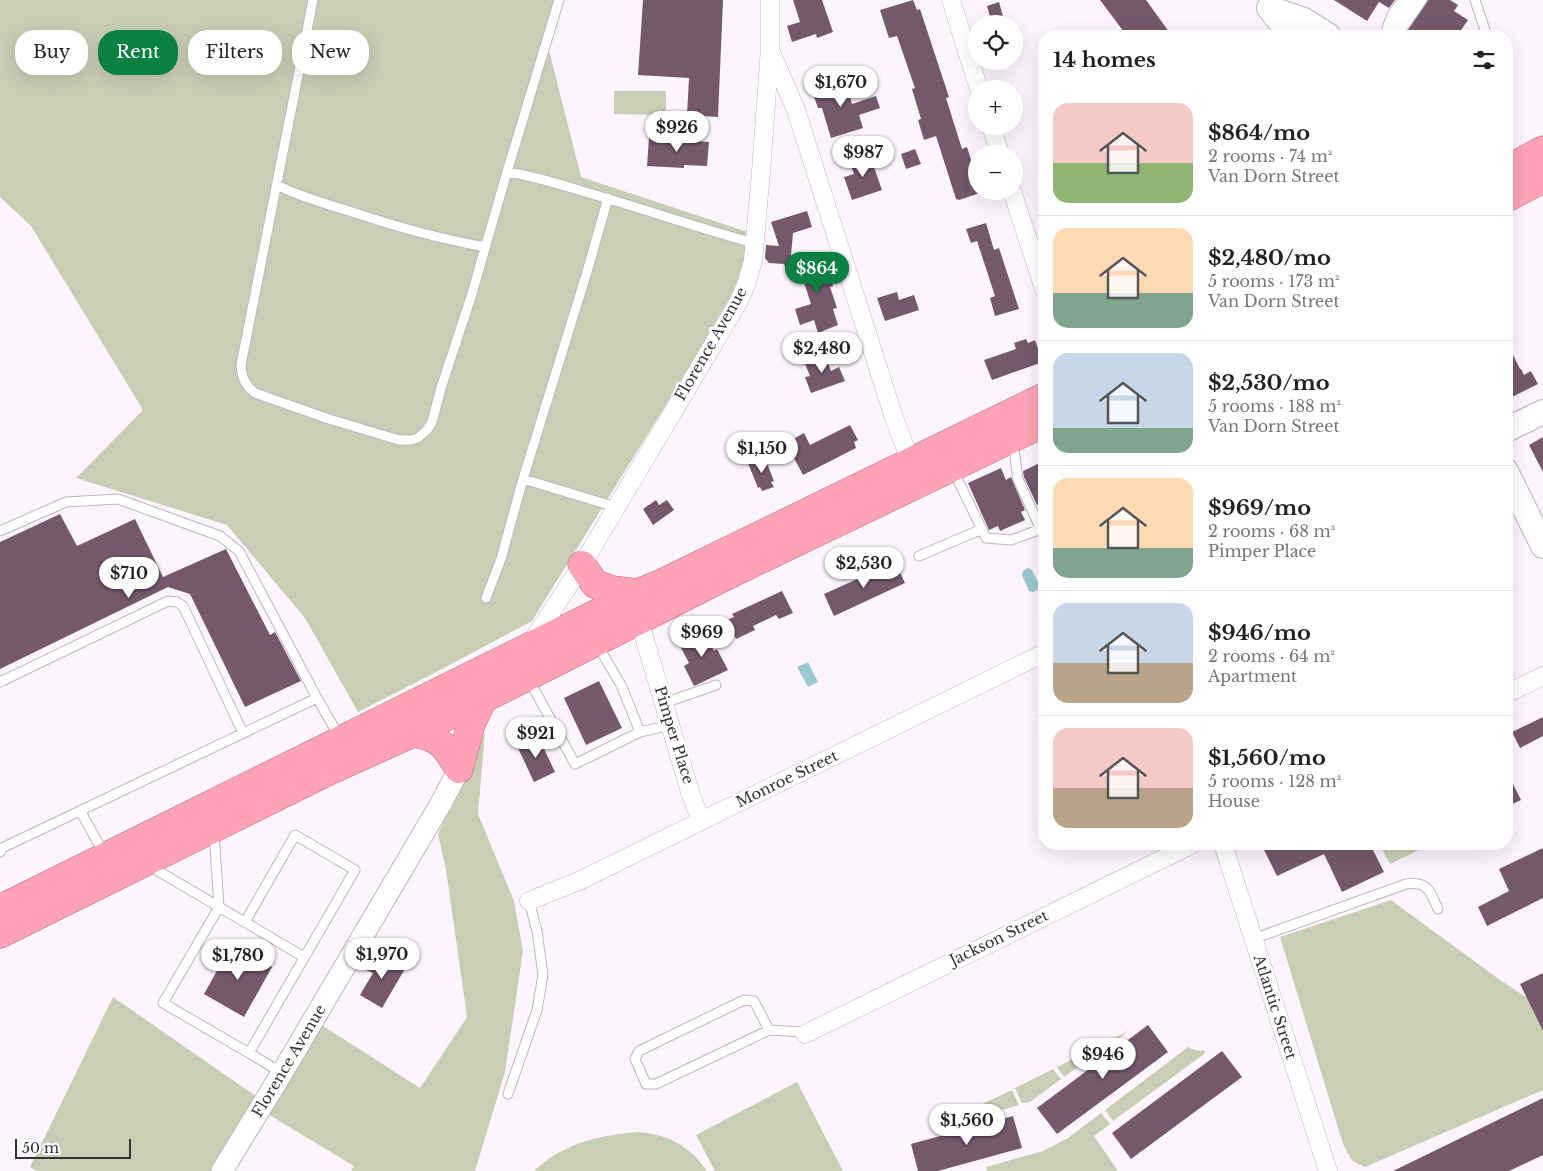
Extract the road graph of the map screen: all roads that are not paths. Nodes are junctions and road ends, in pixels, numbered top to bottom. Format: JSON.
{"nodes":[{"id":1,"x":313,"y":0,"type":"edge"},
{"id":2,"x":559,"y":0,"type":"edge"},
{"id":3,"x":770,"y":0,"type":"edge"},
{"id":4,"x":951,"y":0,"type":"edge"},
{"id":5,"x":1403,"y":0,"type":"edge"},
{"id":6,"x":1412,"y":0,"type":"edge"},
{"id":7,"x":1422,"y":0,"type":"edge"},
{"id":8,"x":1476,"y":0,"type":"edge"},
{"id":9,"x":1268,"y":3,"type":"edge"},
{"id":10,"x":1287,"y":30,"type":"edge"},
{"id":11,"x":1320,"y":30,"type":"edge"},
{"id":12,"x":1386,"y":30,"type":"edge"},
{"id":13,"x":1389,"y":30,"type":"edge"},
{"id":14,"x":1396,"y":30,"type":"edge"},
{"id":15,"x":1484,"y":30,"type":"edge"},
{"id":16,"x":770,"y":48,"type":"junction"},
{"id":17,"x":976,"y":80,"type":"edge"},
{"id":18,"x":1543,"y":150,"type":"edge"},
{"id":19,"x":1513,"y":166,"type":"edge"},
{"id":20,"x":507,"y":172,"type":"junction"},
{"id":21,"x":1543,"y":179,"type":"edge"},
{"id":22,"x":277,"y":185,"type":"junction"},
{"id":23,"x":1513,"y":194,"type":"edge"},
{"id":24,"x":608,"y":198,"type":"junction"},
{"id":25,"x":1015,"y":200,"type":"edge"},
{"id":26,"x":754,"y":243,"type":"junction"},
{"id":27,"x":486,"y":247,"type":"junction"},
{"id":28,"x":1038,"y":271,"type":"edge"},
{"id":29,"x":1038,"y":400,"type":"edge"},
{"id":30,"x":1543,"y":412,"type":"edge"},
{"id":31,"x":1038,"y":426,"type":"edge"},
{"id":32,"x":1513,"y":427,"type":"edge"},
{"id":33,"x":1012,"y":439,"type":"junction"},
{"id":34,"x":912,"y":463,"type":"junction"},
{"id":35,"x":952,"y":468,"type":"junction"},
{"id":36,"x":524,"y":479,"type":"junction"},
{"id":37,"x":1513,"y":484,"type":"edge"},
{"id":38,"x":616,"y":507,"type":"junction"},
{"id":39,"x":1038,"y":521,"type":"edge"},
{"id":40,"x":982,"y":529,"type":"junction"},
{"id":41,"x":1038,"y":530,"type":"edge"},
{"id":42,"x":0,"y":531,"type":"edge"},
{"id":43,"x":1543,"y":546,"type":"edge"},
{"id":44,"x":919,"y":556,"type":"dead end"},
{"id":45,"x":582,"y":565,"type":"junction"},
{"id":46,"x":638,"y":593,"type":"junction"},
{"id":47,"x":486,"y":598,"type":"dead end"},
{"id":48,"x":639,"y":620,"type":"junction"},
{"id":49,"x":596,"y":641,"type":"junction"},
{"id":50,"x":528,"y":648,"type":"junction"},
{"id":51,"x":1038,"y":656,"type":"edge"},
{"id":52,"x":527,"y":676,"type":"junction"},
{"id":53,"x":1543,"y":676,"type":"edge"},
{"id":54,"x":0,"y":682,"type":"edge"},
{"id":55,"x":716,"y":685,"type":"dead end"},
{"id":56,"x":1513,"y":691,"type":"edge"},
{"id":57,"x":317,"y":698,"type":"junction"},
{"id":58,"x":483,"y":698,"type":"junction"},
{"id":59,"x":664,"y":703,"type":"junction"},
{"id":60,"x":671,"y":725,"type":"junction"},
{"id":61,"x":640,"y":732,"type":"junction"},
{"id":62,"x":244,"y":733,"type":"junction"},
{"id":63,"x":413,"y":733,"type":"junction"},
{"id":64,"x":341,"y":740,"type":"junction"},
{"id":65,"x":459,"y":769,"type":"junction"},
{"id":66,"x":81,"y":812,"type":"junction"},
{"id":67,"x":700,"y":822,"type":"junction"},
{"id":68,"x":214,"y":828,"type":"junction"},
{"id":69,"x":1,"y":848,"type":"edge"},
{"id":70,"x":1181,"y":850,"type":"edge"},
{"id":71,"x":1225,"y":850,"type":"edge"},
{"id":72,"x":106,"y":856,"type":"junction"},
{"id":73,"x":144,"y":862,"type":"junction"},
{"id":74,"x":529,"y":901,"type":"joint"},
{"id":75,"x":1,"y":906,"type":"edge"},
{"id":76,"x":219,"y":907,"type":"junction"},
{"id":77,"x":1438,"y":909,"type":"dead end"},
{"id":78,"x":245,"y":922,"type":"junction"},
{"id":79,"x":0,"y":934,"type":"edge"},
{"id":80,"x":1253,"y":939,"type":"junction"},
{"id":81,"x":304,"y":957,"type":"junction"},
{"id":82,"x":768,"y":1030,"type":"junction"},
{"id":83,"x":805,"y":1034,"type":"joint"},
{"id":84,"x":249,"y":1053,"type":"junction"},
{"id":85,"x":282,"y":1073,"type":"junction"},
{"id":86,"x":508,"y":1094,"type":"dead end"},
{"id":87,"x":222,"y":1171,"type":"edge"},
{"id":88,"x":1328,"y":1171,"type":"edge"}],
"edges":[{"from":1,"to":22,"type":"lane"},
{"from":2,"to":20,"type":"lane"},
{"from":3,"to":16,"type":"street","name":"Florence Avenue"},
{"from":4,"to":17,"type":"street"},
{"from":5,"to":12,"type":"lane"},
{"from":6,"to":13,"type":"lane"},
{"from":7,"to":14,"type":"lane"},
{"from":8,"to":15,"type":"lane"},
{"from":9,"to":10,"type":"main road"},
{"from":9,"to":11,"type":"main road"},
{"from":16,"to":26,"type":"street","name":"Florence Avenue"},
{"from":16,"to":34,"type":"street"},
{"from":18,"to":19,"type":"highway"},
{"from":20,"to":24,"type":"lane"},
{"from":20,"to":27,"type":"lane"},
{"from":21,"to":23,"type":"highway"},
{"from":22,"to":27,"type":"lane"},
{"from":22,"to":27,"type":"lane"},
{"from":24,"to":26,"type":"lane"},
{"from":24,"to":36,"type":"lane"},
{"from":25,"to":28,"type":"street"},
{"from":26,"to":38,"type":"street","name":"Florence Avenue"},
{"from":29,"to":34,"type":"highway"},
{"from":30,"to":32,"type":"main road"},
{"from":31,"to":33,"type":"highway"},
{"from":33,"to":35,"type":"highway"},
{"from":33,"to":39,"type":"lane"},
{"from":34,"to":46,"type":"highway"},
{"from":35,"to":40,"type":"lane"},
{"from":35,"to":48,"type":"highway"},
{"from":36,"to":38,"type":"lane"},
{"from":36,"to":47,"type":"lane"},
{"from":37,"to":43,"type":"main road"},
{"from":38,"to":45,"type":"street","name":"Florence Avenue"},
{"from":40,"to":41,"type":"lane"},
{"from":40,"to":44,"type":"lane"},
{"from":42,"to":57,"type":"lane"},
{"from":45,"to":46,"type":"highway"},
{"from":45,"to":50,"type":"street","name":"Florence Avenue"},
{"from":46,"to":50,"type":"highway"},
{"from":48,"to":49,"type":"highway"},
{"from":48,"to":59,"type":"street","name":"Pimper Place"},
{"from":49,"to":52,"type":"highway"},
{"from":49,"to":61,"type":"lane"},
{"from":50,"to":64,"type":"highway"},
{"from":51,"to":67,"type":"street","name":"Monroe Street"},
{"from":52,"to":58,"type":"highway"},
{"from":52,"to":61,"type":"lane"},
{"from":53,"to":56,"type":"street"},
{"from":54,"to":62,"type":"lane"},
{"from":55,"to":59,"type":"lane"},
{"from":57,"to":62,"type":"lane"},
{"from":57,"to":64,"type":"lane"},
{"from":58,"to":63,"type":"highway"},
{"from":58,"to":65,"type":"highway"},
{"from":59,"to":60,"type":"street","name":"Pimper Place"},
{"from":60,"to":61,"type":"lane"},
{"from":60,"to":67,"type":"street","name":"Pimper Place"},
{"from":62,"to":66,"type":"lane"},
{"from":63,"to":65,"type":"highway"},
{"from":63,"to":68,"type":"highway"},
{"from":64,"to":72,"type":"highway"},
{"from":65,"to":85,"type":"street","name":"Florence Avenue"},
{"from":66,"to":69,"type":"lane"},
{"from":66,"to":72,"type":"lane"},
{"from":67,"to":74,"type":"street","name":"Monroe Street"},
{"from":68,"to":73,"type":"highway"},
{"from":68,"to":76,"type":"lane"},
{"from":70,"to":83,"type":"street","name":"Jackson Street"},
{"from":71,"to":80,"type":"street","name":"Atlantic Street"},
{"from":72,"to":75,"type":"highway"},
{"from":73,"to":76,"type":"lane"},
{"from":73,"to":79,"type":"highway"},
{"from":74,"to":86,"type":"lane"},
{"from":76,"to":78,"type":"lane"},
{"from":76,"to":84,"type":"lane"},
{"from":77,"to":80,"type":"lane"},
{"from":78,"to":81,"type":"lane"},
{"from":78,"to":81,"type":"lane"},
{"from":80,"to":88,"type":"street","name":"Atlantic Street"},
{"from":81,"to":84,"type":"lane"},
{"from":82,"to":82,"type":"lane"},
{"from":82,"to":83,"type":"lane"},
{"from":84,"to":85,"type":"lane"},
{"from":85,"to":87,"type":"street","name":"Florence Avenue"}]}
